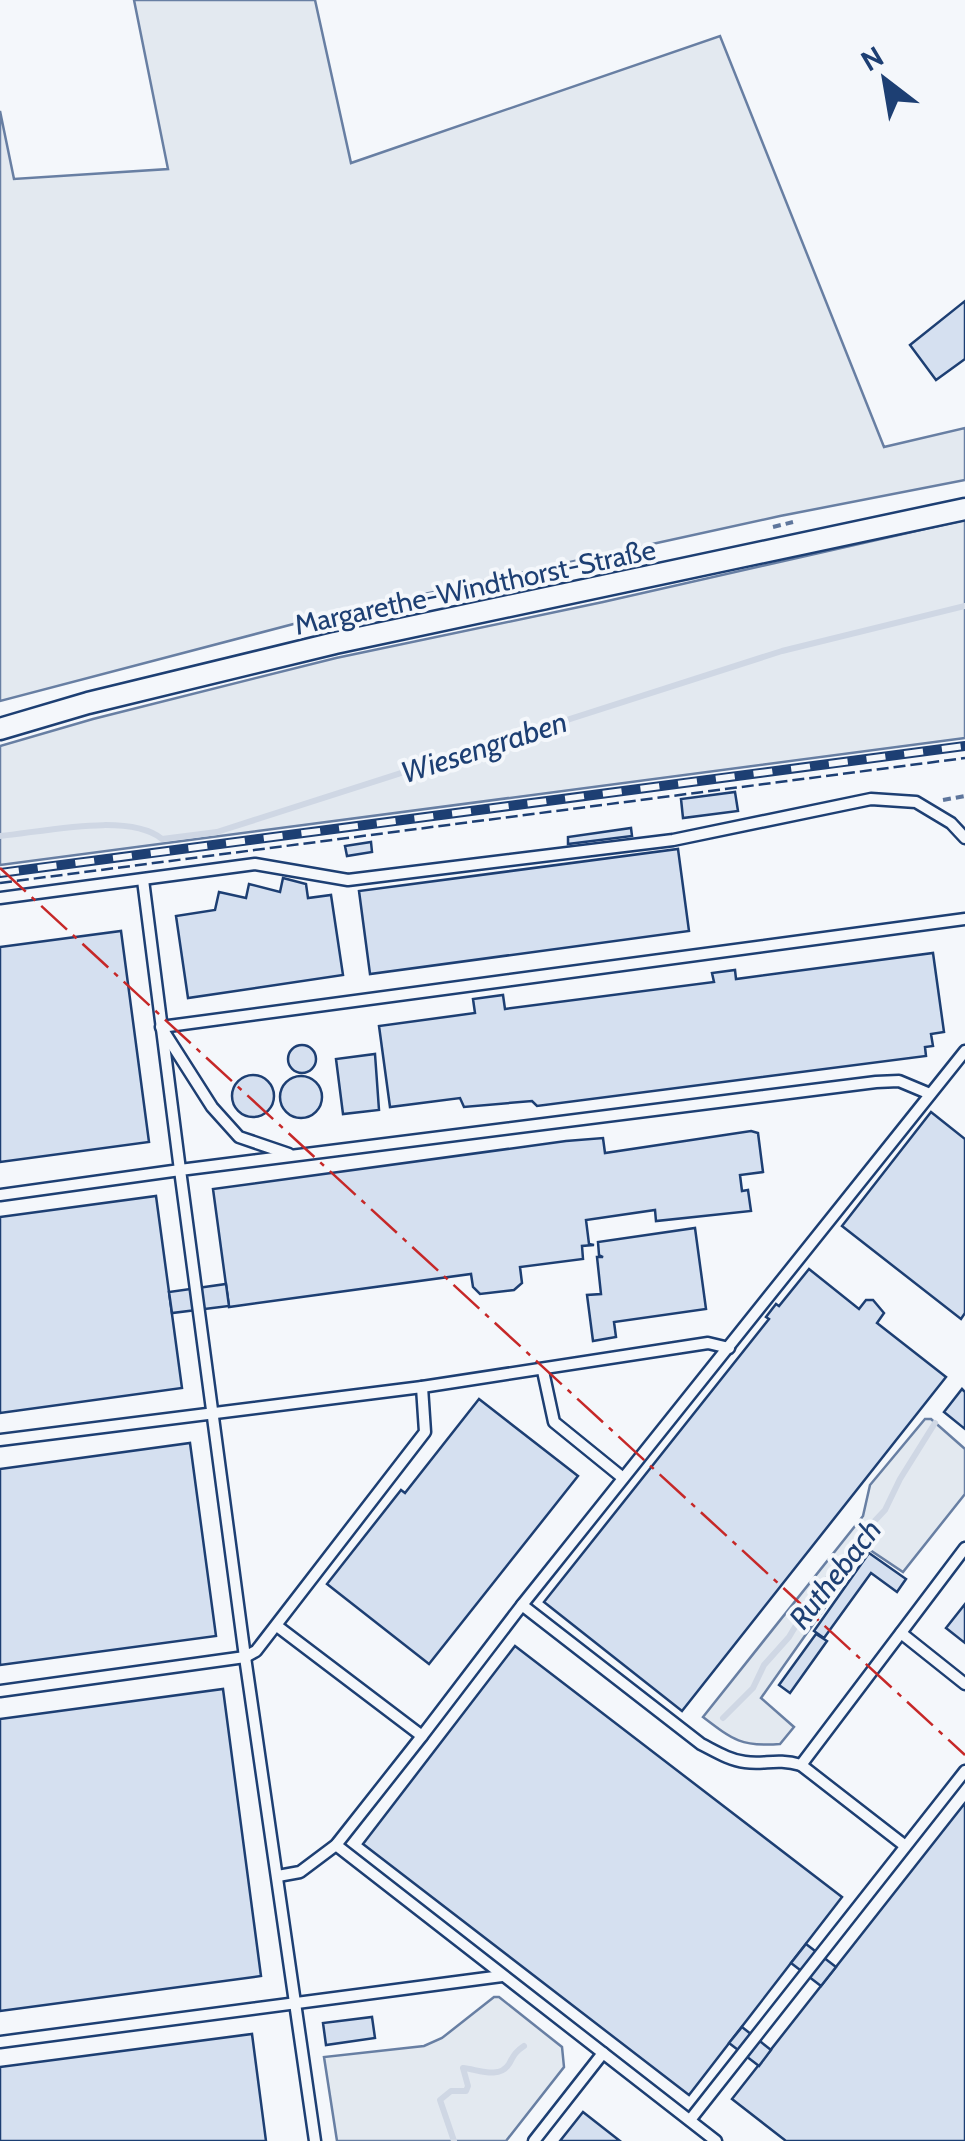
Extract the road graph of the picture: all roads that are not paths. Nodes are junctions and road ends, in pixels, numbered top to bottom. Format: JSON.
{"nodes":[{"id":1,"x":965,"y":509,"type":"edge"},
{"id":2,"x":0,"y":729,"type":"edge"},
{"id":3,"x":965,"y":838,"type":"edge"},
{"id":4,"x":143,"y":880,"type":"junction"},
{"id":5,"x":0,"y":898,"type":"edge"},
{"id":6,"x":965,"y":919,"type":"edge"},
{"id":7,"x":161,"y":1027,"type":"junction"},
{"id":8,"x":965,"y":1051,"type":"edge"},
{"id":9,"x":930,"y":1094,"type":"junction"},
{"id":10,"x":293,"y":1155,"type":"junction"},
{"id":11,"x":180,"y":1170,"type":"junction"},
{"id":12,"x":0,"y":1195,"type":"edge"},
{"id":13,"x":729,"y":1348,"type":"junction"},
{"id":14,"x":543,"y":1371,"type":"junction"},
{"id":15,"x":422,"y":1388,"type":"junction"},
{"id":16,"x":212,"y":1412,"type":"junction"},
{"id":17,"x":0,"y":1440,"type":"edge"},
{"id":18,"x":622,"y":1478,"type":"junction"},
{"id":19,"x":965,"y":1548,"type":"edge"},
{"id":20,"x":522,"y":1605,"type":"junction"},
{"id":21,"x":278,"y":1626,"type":"junction"},
{"id":22,"x":900,"y":1634,"type":"junction"},
{"id":23,"x":245,"y":1657,"type":"junction"},
{"id":24,"x":965,"y":1684,"type":"edge"},
{"id":25,"x":0,"y":1691,"type":"edge"},
{"id":26,"x":422,"y":1736,"type":"junction"},
{"id":27,"x":801,"y":1765,"type":"junction"},
{"id":28,"x":965,"y":1771,"type":"edge"},
{"id":29,"x":336,"y":1845,"type":"junction"},
{"id":30,"x":904,"y":1845,"type":"junction"},
{"id":31,"x":278,"y":1876,"type":"junction"},
{"id":32,"x":502,"y":1976,"type":"junction"},
{"id":33,"x":296,"y":2003,"type":"junction"},
{"id":34,"x":0,"y":2042,"type":"edge"},
{"id":35,"x":602,"y":2053,"type":"junction"},
{"id":36,"x":690,"y":2120,"type":"junction"},
{"id":37,"x":316,"y":2141,"type":"edge"},
{"id":38,"x":534,"y":2141,"type":"edge"},
{"id":39,"x":716,"y":2141,"type":"edge"}],
"edges":[{"from":1,"to":2,"type":"street","name":"Margarethe-Windthorst-Straße"},
{"from":3,"to":4,"type":"lane"},
{"from":4,"to":5,"type":"lane"},
{"from":4,"to":7,"type":"lane"},
{"from":6,"to":7,"type":"lane"},
{"from":7,"to":10,"type":"lane"},
{"from":7,"to":11,"type":"lane"},
{"from":8,"to":9,"type":"lane"},
{"from":9,"to":10,"type":"lane"},
{"from":9,"to":13,"type":"lane"},
{"from":10,"to":11,"type":"lane"},
{"from":11,"to":12,"type":"lane"},
{"from":11,"to":16,"type":"lane"},
{"from":13,"to":14,"type":"lane"},
{"from":13,"to":18,"type":"lane"},
{"from":14,"to":15,"type":"lane"},
{"from":14,"to":18,"type":"lane"},
{"from":15,"to":16,"type":"lane"},
{"from":15,"to":21,"type":"lane"},
{"from":16,"to":17,"type":"lane"},
{"from":16,"to":23,"type":"lane"},
{"from":18,"to":20,"type":"lane"},
{"from":19,"to":22,"type":"lane"},
{"from":20,"to":26,"type":"lane"},
{"from":20,"to":27,"type":"lane"},
{"from":21,"to":23,"type":"lane"},
{"from":21,"to":26,"type":"lane"},
{"from":22,"to":24,"type":"lane"},
{"from":22,"to":27,"type":"lane"},
{"from":23,"to":25,"type":"lane"},
{"from":23,"to":31,"type":"lane"},
{"from":26,"to":29,"type":"lane"},
{"from":27,"to":30,"type":"lane"},
{"from":28,"to":30,"type":"lane"},
{"from":29,"to":31,"type":"lane"},
{"from":29,"to":32,"type":"lane"},
{"from":30,"to":36,"type":"lane"},
{"from":31,"to":33,"type":"lane"},
{"from":32,"to":33,"type":"lane"},
{"from":32,"to":35,"type":"lane"},
{"from":33,"to":34,"type":"lane"},
{"from":33,"to":37,"type":"lane"},
{"from":35,"to":36,"type":"lane"},
{"from":35,"to":38,"type":"lane"},
{"from":36,"to":39,"type":"lane"}]}
